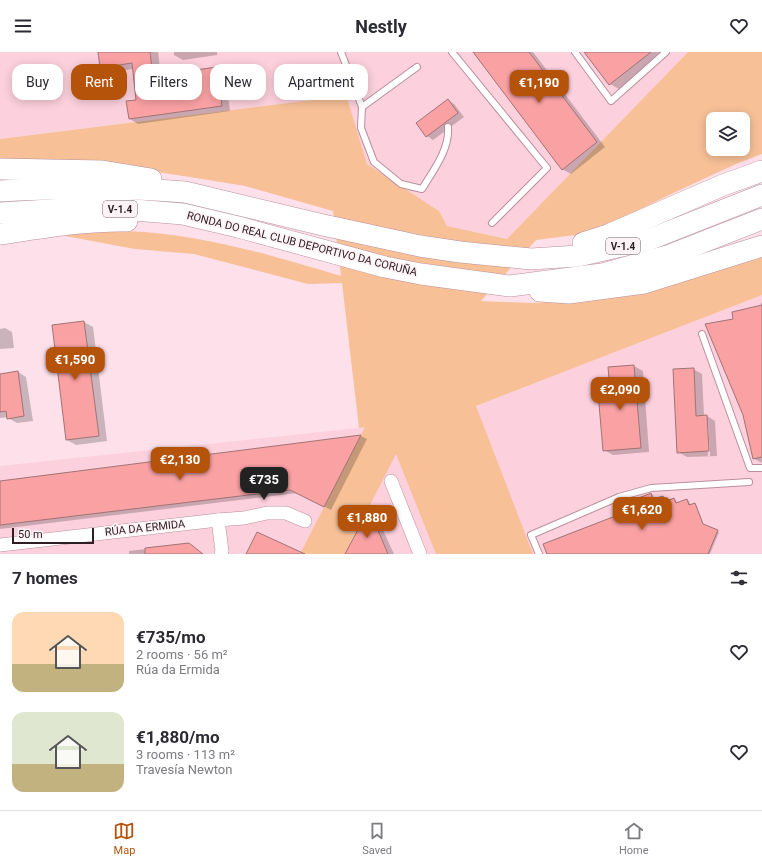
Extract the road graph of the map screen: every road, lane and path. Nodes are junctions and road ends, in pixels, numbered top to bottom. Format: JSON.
{"nodes":[{"id":1,"x":341,"y":52,"type":"edge"},
{"id":2,"x":452,"y":52,"type":"edge"},
{"id":3,"x":575,"y":52,"type":"edge"},
{"id":4,"x":666,"y":52,"type":"edge"},
{"id":5,"x":417,"y":67,"type":"dead end"},
{"id":6,"x":362,"y":107,"type":"junction"},
{"id":7,"x":448,"y":127,"type":"dead end"},
{"id":8,"x":762,"y":160,"type":"edge"},
{"id":9,"x":0,"y":168,"type":"edge"},
{"id":10,"x":762,"y":171,"type":"edge"},
{"id":11,"x":723,"y":185,"type":"junction"},
{"id":12,"x":0,"y":192,"type":"edge"},
{"id":13,"x":185,"y":192,"type":"junction"},
{"id":14,"x":762,"y":195,"type":"edge"},
{"id":15,"x":0,"y":213,"type":"edge"},
{"id":16,"x":762,"y":218,"type":"edge"},
{"id":17,"x":492,"y":223,"type":"dead end"},
{"id":18,"x":238,"y":228,"type":"junction"},
{"id":19,"x":0,"y":234,"type":"edge"},
{"id":20,"x":762,"y":241,"type":"edge"},
{"id":21,"x":762,"y":246,"type":"edge"},
{"id":22,"x":477,"y":254,"type":"junction"},
{"id":23,"x":715,"y":261,"type":"junction"},
{"id":24,"x":510,"y":286,"type":"junction"},
{"id":25,"x":702,"y":334,"type":"dead end"},
{"id":26,"x":762,"y":468,"type":"edge"},
{"id":27,"x":391,"y":481,"type":"dead end"},
{"id":28,"x":749,"y":482,"type":"dead end"},
{"id":29,"x":218,"y":520,"type":"junction"},
{"id":30,"x":305,"y":522,"type":"dead end"},
{"id":31,"x":0,"y":545,"type":"edge"},
{"id":32,"x":221,"y":554,"type":"edge"},
{"id":33,"x":420,"y":554,"type":"edge"},
{"id":34,"x":539,"y":554,"type":"edge"}],
"edges":[{"from":1,"to":6,"type":"lane"},
{"from":2,"to":17,"type":"lane"},
{"from":3,"to":4,"type":"lane"},
{"from":5,"to":6,"type":"lane"},
{"from":6,"to":7,"type":"lane"},
{"from":8,"to":11,"type":"highway"},
{"from":9,"to":13,"type":"highway"},
{"from":10,"to":11,"type":"highway"},
{"from":11,"to":22,"type":"highway"},
{"from":12,"to":13,"type":"highway","name":"RONDA DO REAL CLUB DEPORTIVO DA CORUÑA","number":"V-1.4"},
{"from":13,"to":22,"type":"highway","name":"RONDA DO REAL CLUB DEPORTIVO DA CORUÑA","number":"V-1.4"},
{"from":14,"to":22,"type":"highway","name":"RONDA DO REAL CLUB DEPORTIVO DA CORUÑA","number":"V-1.4"},
{"from":15,"to":18,"type":"highway","name":"RONDA DO REAL CLUB DEPORTIVO DA CORUÑA","number":"V-1.4"},
{"from":16,"to":24,"type":"highway","name":"RONDA DO REAL CLUB DEPORTIVO DA CORUÑA","number":"V-1.4"},
{"from":18,"to":19,"type":"highway"},
{"from":18,"to":24,"type":"highway","name":"RONDA DO REAL CLUB DEPORTIVO DA CORUÑA","number":"V-1.4"},
{"from":20,"to":23,"type":"highway"},
{"from":21,"to":23,"type":"highway"},
{"from":23,"to":24,"type":"highway"},
{"from":25,"to":26,"type":"lane"},
{"from":27,"to":33,"type":"street"},
{"from":28,"to":34,"type":"lane"},
{"from":29,"to":30,"type":"street","name":"RÚA DA ERMIDA"},
{"from":29,"to":31,"type":"street","name":"RÚA DA ERMIDA"},
{"from":29,"to":32,"type":"street"}]}
